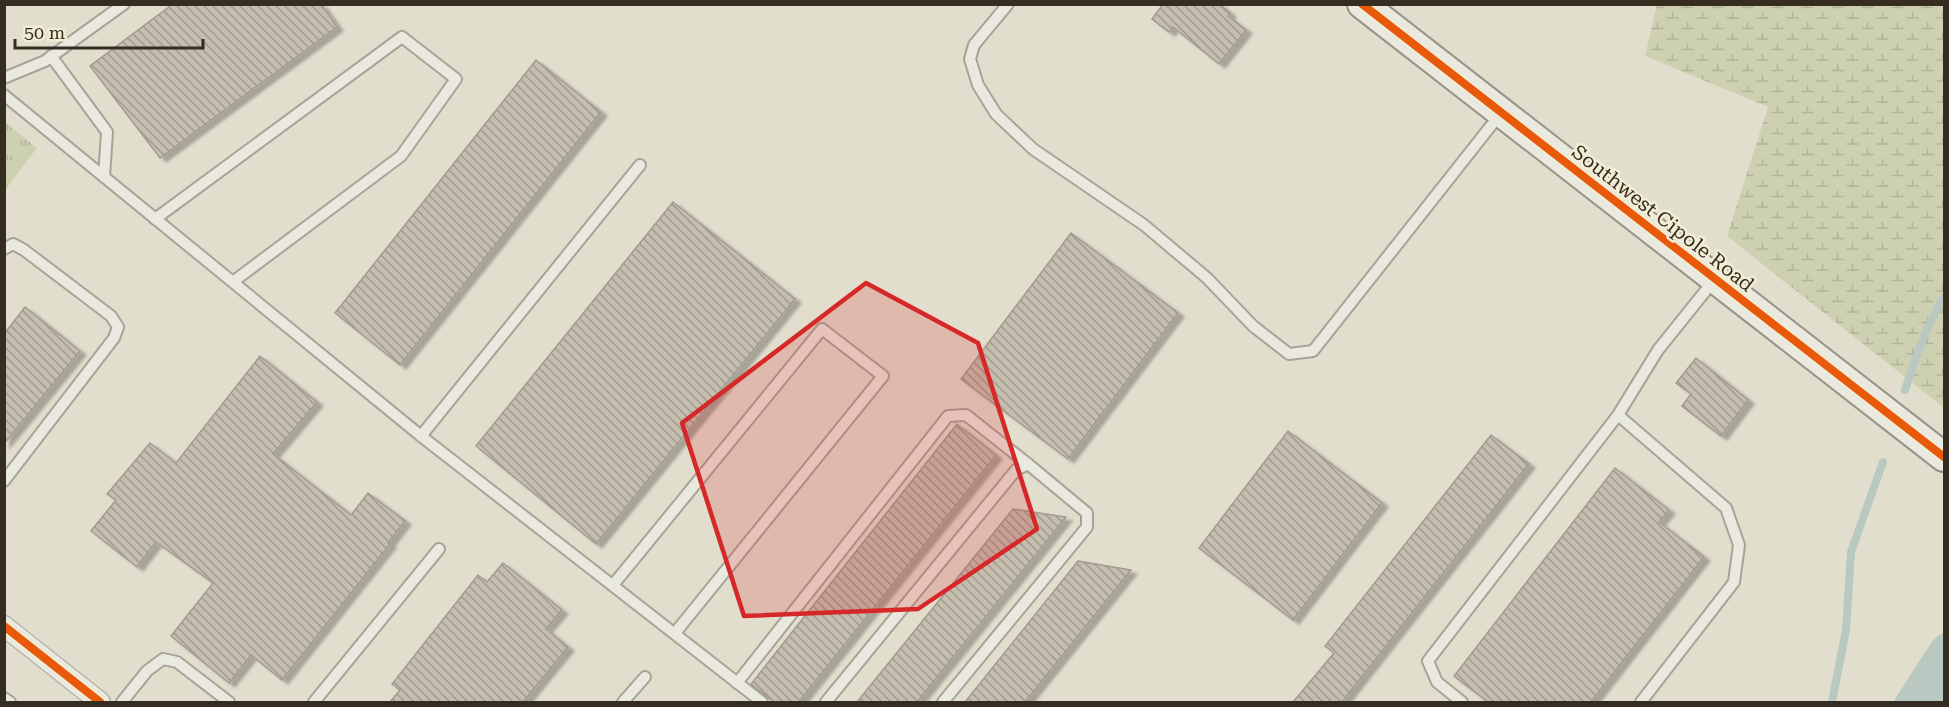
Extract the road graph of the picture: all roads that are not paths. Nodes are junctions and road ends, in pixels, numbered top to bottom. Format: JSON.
{"nodes":[{"id":1,"x":124,"y":4,"type":"edge"},
{"id":2,"x":1008,"y":4,"type":"edge"},
{"id":3,"x":1362,"y":4,"type":"edge"},
{"id":4,"x":51,"y":56,"type":"junction"},
{"id":5,"x":4,"y":78,"type":"edge"},
{"id":6,"x":4,"y":95,"type":"edge"},
{"id":7,"x":1501,"y":113,"type":"junction"},
{"id":8,"x":640,"y":165,"type":"dead end"},
{"id":9,"x":104,"y":177,"type":"junction"},
{"id":10,"x":155,"y":219,"type":"junction"},
{"id":11,"x":4,"y":249,"type":"edge"},
{"id":12,"x":1715,"y":278,"type":"junction"},
{"id":13,"x":234,"y":281,"type":"junction"},
{"id":14,"x":1618,"y":415,"type":"junction"},
{"id":15,"x":421,"y":436,"type":"junction"},
{"id":16,"x":1944,"y":458,"type":"edge"},
{"id":17,"x":1028,"y":464,"type":"junction"},
{"id":18,"x":4,"y":481,"type":"edge"},
{"id":19,"x":439,"y":549,"type":"dead end"},
{"id":20,"x":613,"y":585,"type":"junction"},
{"id":21,"x":4,"y":626,"type":"edge"},
{"id":22,"x":675,"y":633,"type":"junction"},
{"id":23,"x":645,"y":677,"type":"dead end"},
{"id":24,"x":737,"y":683,"type":"junction"},
{"id":25,"x":4,"y":698,"type":"edge"},
{"id":26,"x":10,"y":702,"type":"edge"},
{"id":27,"x":100,"y":702,"type":"edge"},
{"id":28,"x":122,"y":702,"type":"edge"},
{"id":29,"x":230,"y":702,"type":"edge"},
{"id":30,"x":314,"y":702,"type":"edge"},
{"id":31,"x":623,"y":702,"type":"edge"},
{"id":32,"x":762,"y":702,"type":"edge"},
{"id":33,"x":826,"y":702,"type":"edge"},
{"id":34,"x":943,"y":702,"type":"edge"},
{"id":35,"x":1462,"y":702,"type":"edge"},
{"id":36,"x":1641,"y":702,"type":"edge"}],
"edges":[{"from":1,"to":4,"type":"lane"},
{"from":2,"to":7,"type":"lane"},
{"from":3,"to":7,"type":"street","name":"Southwest Cipole Road"},
{"from":4,"to":5,"type":"lane"},
{"from":4,"to":9,"type":"lane"},
{"from":6,"to":9,"type":"lane"},
{"from":7,"to":12,"type":"street","name":"Southwest Cipole Road"},
{"from":8,"to":15,"type":"lane"},
{"from":9,"to":10,"type":"lane"},
{"from":10,"to":13,"type":"lane"},
{"from":10,"to":13,"type":"lane"},
{"from":11,"to":18,"type":"lane"},
{"from":12,"to":14,"type":"lane"},
{"from":12,"to":16,"type":"street","name":"Southwest Cipole Road"},
{"from":13,"to":15,"type":"lane"},
{"from":14,"to":35,"type":"lane"},
{"from":14,"to":36,"type":"lane"},
{"from":15,"to":20,"type":"lane"},
{"from":17,"to":24,"type":"lane"},
{"from":17,"to":33,"type":"lane"},
{"from":17,"to":34,"type":"lane"},
{"from":19,"to":30,"type":"lane"},
{"from":20,"to":22,"type":"lane"},
{"from":20,"to":22,"type":"lane"},
{"from":21,"to":27,"type":"street"},
{"from":22,"to":24,"type":"lane"},
{"from":23,"to":31,"type":"lane"},
{"from":24,"to":32,"type":"lane"},
{"from":25,"to":26,"type":"lane"},
{"from":28,"to":29,"type":"lane"}]}
